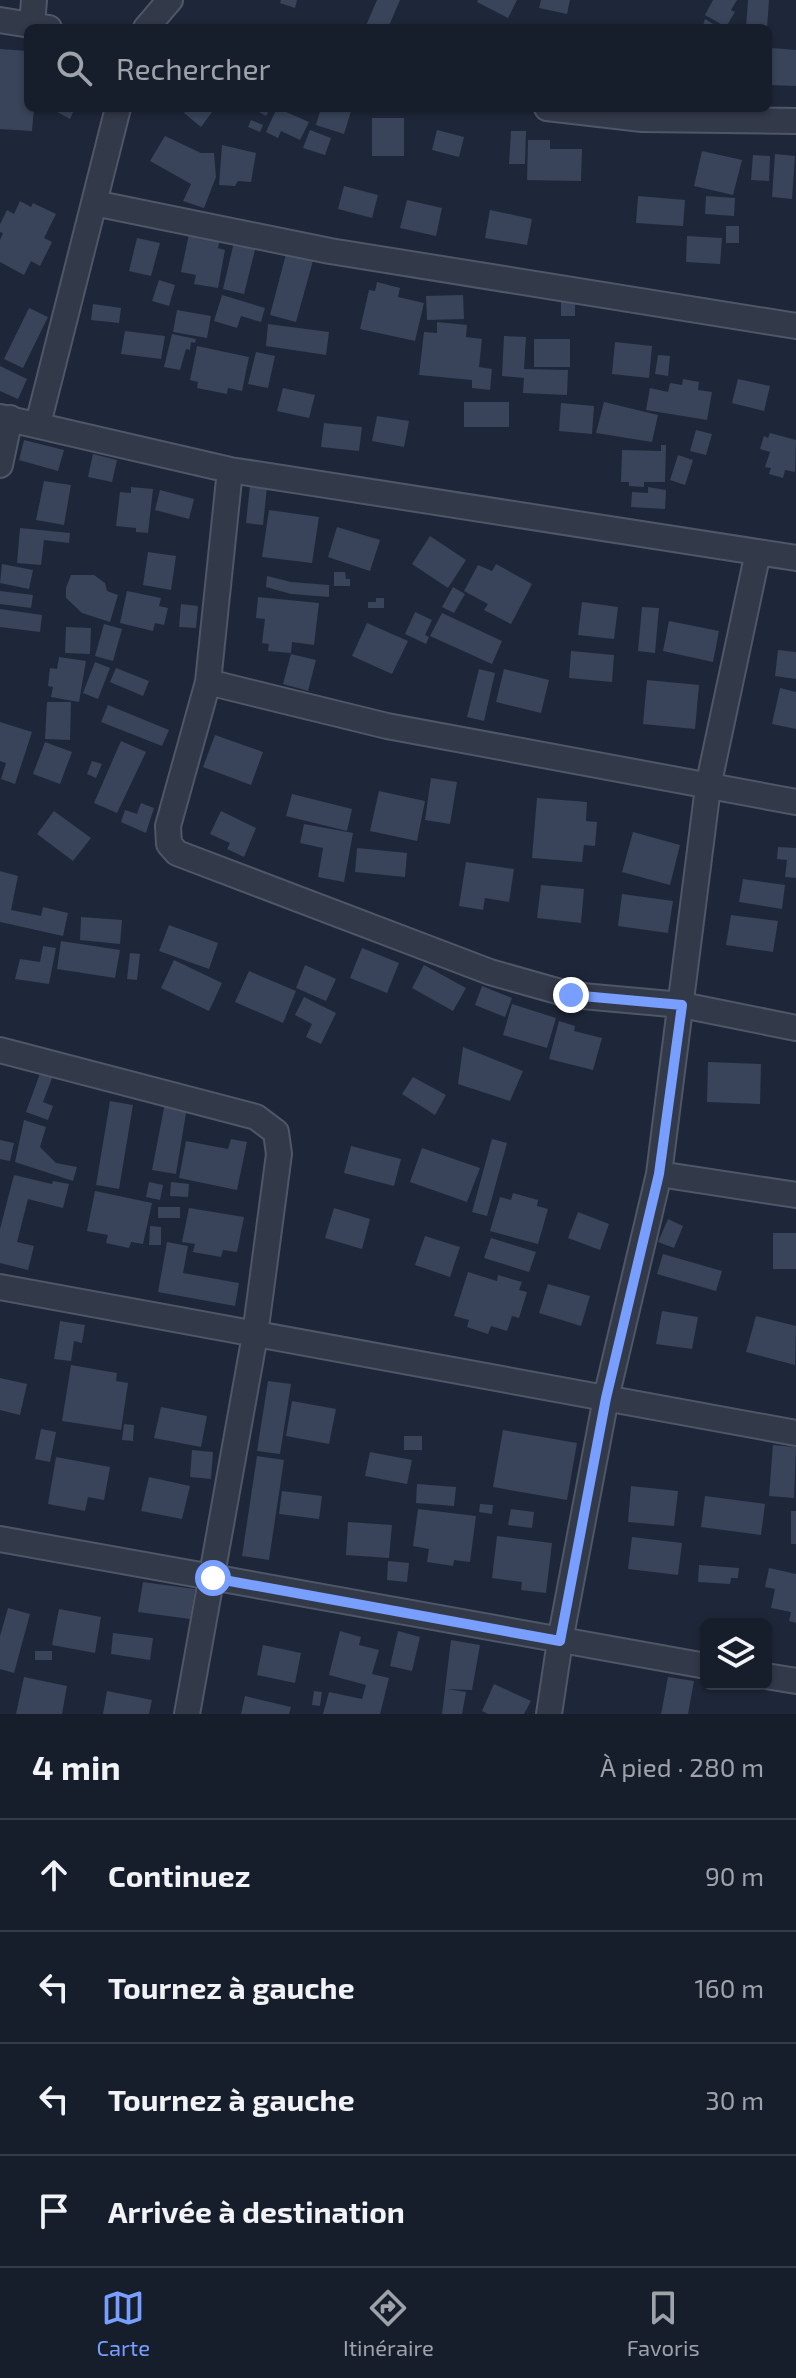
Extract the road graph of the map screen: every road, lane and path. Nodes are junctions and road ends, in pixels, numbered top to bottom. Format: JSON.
{"nodes":[{"id":1,"x":34,"y":0,"type":"edge"},
{"id":2,"x":170,"y":0,"type":"edge"},
{"id":3,"x":0,"y":20,"type":"edge"},
{"id":4,"x":24,"y":24,"type":"edge"},
{"id":5,"x":39,"y":24,"type":"edge"},
{"id":6,"x":149,"y":24,"type":"edge"},
{"id":7,"x":117,"y":112,"type":"edge"},
{"id":8,"x":582,"y":112,"type":"edge"},
{"id":9,"x":796,"y":121,"type":"edge"},
{"id":10,"x":94,"y":203,"type":"junction"},
{"id":11,"x":796,"y":326,"type":"edge"},
{"id":12,"x":5,"y":417,"type":"edge"},
{"id":13,"x":38,"y":424,"type":"junction"},
{"id":14,"x":0,"y":465,"type":"edge"},
{"id":15,"x":230,"y":470,"type":"junction"},
{"id":16,"x":758,"y":552,"type":"junction"},
{"id":17,"x":796,"y":558,"type":"edge"},
{"id":18,"x":208,"y":682,"type":"junction"},
{"id":19,"x":708,"y":787,"type":"junction"},
{"id":20,"x":796,"y":802,"type":"edge"},
{"id":21,"x":682,"y":1005,"type":"junction"},
{"id":22,"x":796,"y":1028,"type":"edge"},
{"id":23,"x":0,"y":1050,"type":"edge"},
{"id":24,"x":659,"y":1174,"type":"junction"},
{"id":25,"x":796,"y":1195,"type":"edge"},
{"id":26,"x":0,"y":1287,"type":"edge"},
{"id":27,"x":255,"y":1335,"type":"junction"},
{"id":28,"x":606,"y":1398,"type":"junction"},
{"id":29,"x":796,"y":1433,"type":"edge"},
{"id":30,"x":0,"y":1539,"type":"edge"},
{"id":31,"x":213,"y":1578,"type":"junction"},
{"id":32,"x":560,"y":1641,"type":"junction"},
{"id":33,"x":700,"y":1665,"type":"edge"},
{"id":34,"x":772,"y":1677,"type":"edge"},
{"id":35,"x":796,"y":1681,"type":"edge"},
{"id":36,"x":187,"y":1714,"type":"edge"},
{"id":37,"x":549,"y":1714,"type":"edge"}],
"edges":[{"from":1,"to":5,"type":"street"},
{"from":2,"to":6,"type":"street"},
{"from":3,"to":4,"type":"street"},
{"from":7,"to":10,"type":"street"},
{"from":8,"to":9,"type":"street"},
{"from":10,"to":11,"type":"street"},
{"from":10,"to":13,"type":"street"},
{"from":12,"to":13,"type":"street"},
{"from":12,"to":14,"type":"street"},
{"from":13,"to":15,"type":"street"},
{"from":15,"to":16,"type":"street"},
{"from":15,"to":18,"type":"street"},
{"from":16,"to":17,"type":"street"},
{"from":16,"to":19,"type":"street"},
{"from":18,"to":19,"type":"street"},
{"from":18,"to":21,"type":"street"},
{"from":19,"to":20,"type":"street"},
{"from":19,"to":21,"type":"street"},
{"from":21,"to":22,"type":"street"},
{"from":21,"to":24,"type":"street"},
{"from":23,"to":27,"type":"street"},
{"from":24,"to":25,"type":"street"},
{"from":24,"to":28,"type":"street"},
{"from":26,"to":27,"type":"street"},
{"from":27,"to":28,"type":"street"},
{"from":27,"to":31,"type":"street"},
{"from":28,"to":29,"type":"street"},
{"from":28,"to":32,"type":"street"},
{"from":30,"to":31,"type":"street"},
{"from":31,"to":32,"type":"street"},
{"from":31,"to":36,"type":"street"},
{"from":32,"to":33,"type":"street"},
{"from":32,"to":37,"type":"street"},
{"from":34,"to":35,"type":"street"}]}
